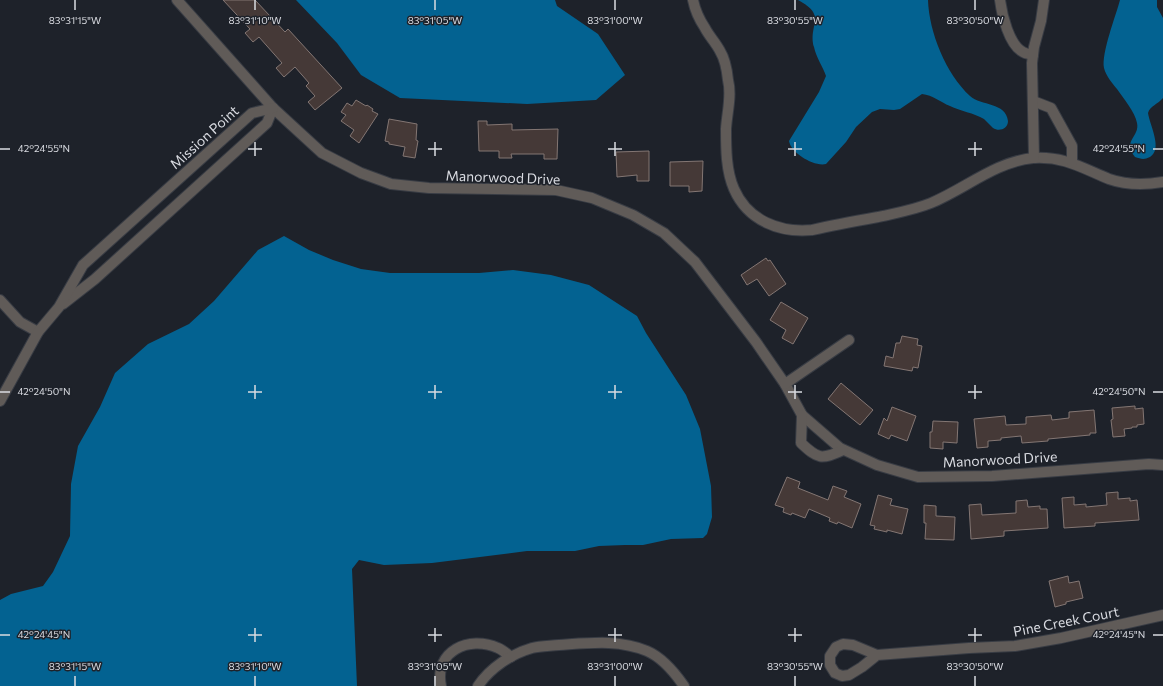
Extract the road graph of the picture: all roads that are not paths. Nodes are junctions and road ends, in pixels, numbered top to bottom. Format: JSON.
{"nodes":[{"id":1,"x":177,"y":0,"type":"edge"},
{"id":2,"x":692,"y":0,"type":"edge"},
{"id":3,"x":1000,"y":0,"type":"edge"},
{"id":4,"x":1044,"y":0,"type":"edge"},
{"id":5,"x":1033,"y":55,"type":"junction"},
{"id":6,"x":1033,"y":101,"type":"junction"},
{"id":7,"x":273,"y":108,"type":"junction"},
{"id":8,"x":1034,"y":158,"type":"junction"},
{"id":9,"x":1072,"y":163,"type":"junction"},
{"id":10,"x":1163,"y":182,"type":"edge"},
{"id":11,"x":0,"y":300,"type":"edge"},
{"id":12,"x":59,"y":307,"type":"junction"},
{"id":13,"x":38,"y":332,"type":"junction"},
{"id":14,"x":849,"y":340,"type":"dead end"},
{"id":15,"x":785,"y":384,"type":"junction"},
{"id":16,"x":0,"y":402,"type":"edge"},
{"id":17,"x":802,"y":415,"type":"junction"},
{"id":18,"x":843,"y":450,"type":"junction"},
{"id":19,"x":1163,"y":465,"type":"edge"},
{"id":20,"x":1163,"y":615,"type":"edge"},
{"id":21,"x":877,"y":655,"type":"dead end"},
{"id":22,"x":511,"y":657,"type":"junction"},
{"id":23,"x":480,"y":684,"type":"edge"},
{"id":24,"x":441,"y":686,"type":"edge"},
{"id":25,"x":684,"y":686,"type":"edge"}],
"edges":[{"from":1,"to":7,"type":"street","name":"Manorwood Drive"},
{"from":2,"to":8,"type":"street"},
{"from":3,"to":5,"type":"street"},
{"from":4,"to":5,"type":"street"},
{"from":5,"to":6,"type":"street"},
{"from":6,"to":8,"type":"street"},
{"from":6,"to":9,"type":"street"},
{"from":7,"to":12,"type":"street","name":"Mission Point"},
{"from":7,"to":12,"type":"street","name":"Mission Point"},
{"from":7,"to":15,"type":"street","name":"Manorwood Drive"},
{"from":8,"to":9,"type":"street"},
{"from":9,"to":10,"type":"street"},
{"from":11,"to":13,"type":"street"},
{"from":12,"to":13,"type":"street","name":"Mission Point"},
{"from":13,"to":16,"type":"street","name":"Mission Point"},
{"from":14,"to":15,"type":"street"},
{"from":15,"to":17,"type":"street","name":"Manorwood Drive"},
{"from":17,"to":18,"type":"street","name":"Manorwood Drive"},
{"from":17,"to":18,"type":"street"},
{"from":18,"to":19,"type":"street","name":"Manorwood Drive"},
{"from":20,"to":21,"type":"street","name":"Pine Creek Court"},
{"from":22,"to":23,"type":"street"},
{"from":22,"to":24,"type":"street"},
{"from":22,"to":25,"type":"street"}]}
